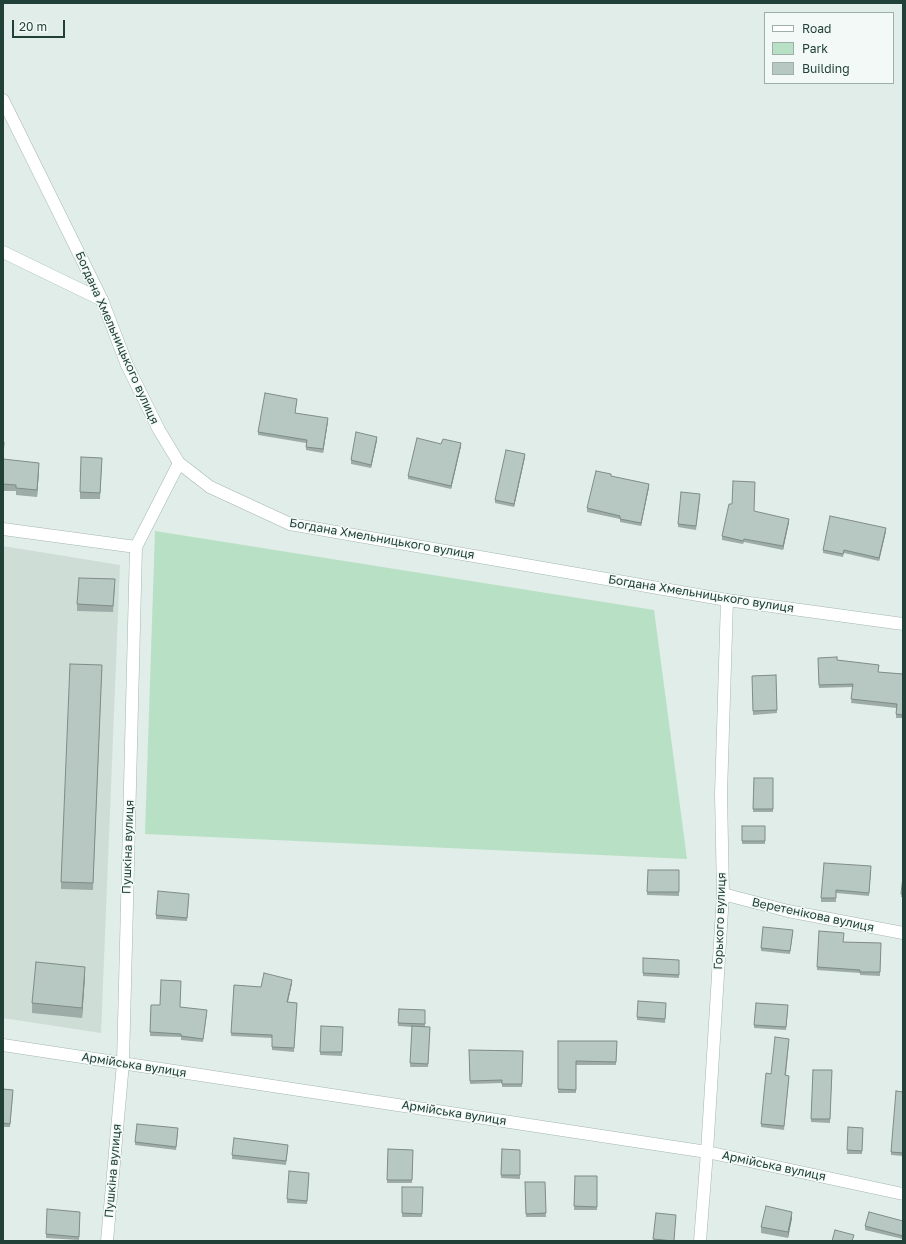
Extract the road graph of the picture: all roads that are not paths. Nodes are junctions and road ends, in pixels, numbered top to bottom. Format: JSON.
{"nodes":[{"id":1,"x":3,"y":100,"type":"edge"},
{"id":2,"x":3,"y":252,"type":"edge"},
{"id":3,"x":102,"y":300,"type":"junction"},
{"id":4,"x":179,"y":463,"type":"junction"},
{"id":5,"x":3,"y":529,"type":"edge"},
{"id":6,"x":136,"y":547,"type":"junction"},
{"id":7,"x":727,"y":600,"type":"junction"},
{"id":8,"x":903,"y":624,"type":"edge"},
{"id":9,"x":722,"y":894,"type":"junction"},
{"id":10,"x":903,"y":933,"type":"edge"},
{"id":11,"x":3,"y":1045,"type":"edge"},
{"id":12,"x":123,"y":1063,"type":"junction"},
{"id":13,"x":707,"y":1152,"type":"junction"},
{"id":14,"x":903,"y":1194,"type":"edge"},
{"id":15,"x":107,"y":1241,"type":"edge"},
{"id":16,"x":700,"y":1241,"type":"edge"}],
"edges":[{"from":1,"to":3,"type":"street","name":"Богдана Хмельницького вулиця"},
{"from":2,"to":3,"type":"street"},
{"from":3,"to":4,"type":"street","name":"Богдана Хмельницького вулиця"},
{"from":4,"to":6,"type":"street","name":"Пушкіна вулиця"},
{"from":4,"to":7,"type":"street","name":"Богдана Хмельницького вулиця"},
{"from":5,"to":6,"type":"street"},
{"from":6,"to":12,"type":"street","name":"Пушкіна вулиця"},
{"from":7,"to":8,"type":"street","name":"Богдана Хмельницького вулиця"},
{"from":7,"to":9,"type":"street","name":"Горького вулиця"},
{"from":9,"to":10,"type":"street","name":"Веретенікова вулиця"},
{"from":9,"to":13,"type":"street","name":"Горького вулиця"},
{"from":11,"to":12,"type":"street","name":"Армійська вулиця"},
{"from":12,"to":13,"type":"street","name":"Армійська вулиця"},
{"from":12,"to":15,"type":"street","name":"Пушкіна вулиця"},
{"from":13,"to":14,"type":"street","name":"Армійська вулиця"},
{"from":13,"to":16,"type":"street","name":"Горького вулиця"}]}
